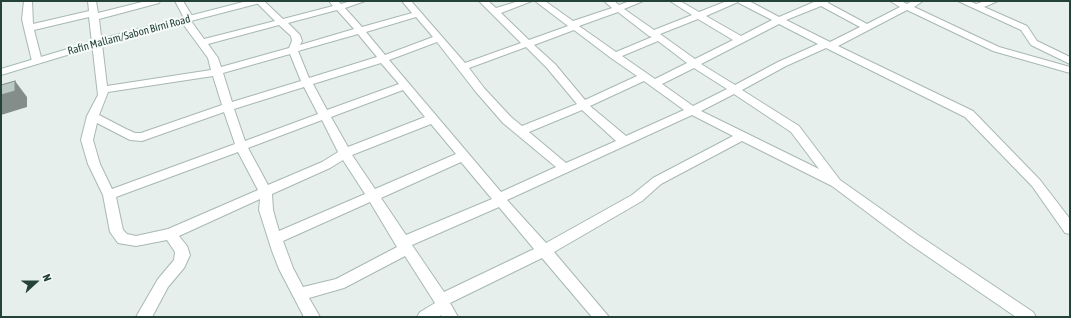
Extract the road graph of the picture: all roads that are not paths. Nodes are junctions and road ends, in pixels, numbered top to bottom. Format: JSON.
{"nodes":[{"id":1,"x":28,"y":1,"type":"edge"},
{"id":2,"x":92,"y":1,"type":"edge"},
{"id":3,"x":156,"y":1,"type":"edge"},
{"id":4,"x":179,"y":1,"type":"edge"},
{"id":5,"x":258,"y":1,"type":"edge"},
{"id":6,"x":361,"y":1,"type":"edge"},
{"id":7,"x":406,"y":1,"type":"edge"},
{"id":8,"x":483,"y":1,"type":"edge"},
{"id":9,"x":528,"y":1,"type":"edge"},
{"id":10,"x":539,"y":1,"type":"edge"},
{"id":11,"x":608,"y":1,"type":"edge"},
{"id":12,"x":639,"y":1,"type":"edge"},
{"id":13,"x":674,"y":1,"type":"edge"},
{"id":14,"x":735,"y":1,"type":"edge"},
{"id":15,"x":742,"y":1,"type":"edge"},
{"id":16,"x":894,"y":1,"type":"edge"},
{"id":17,"x":920,"y":1,"type":"edge"},
{"id":18,"x":962,"y":1,"type":"edge"},
{"id":19,"x":994,"y":1,"type":"edge"},
{"id":20,"x":821,"y":2,"type":"edge"},
{"id":21,"x":336,"y":4,"type":"edge"},
{"id":22,"x":906,"y":7,"type":"junction"},
{"id":23,"x":975,"y":7,"type":"junction"},
{"id":24,"x":618,"y":9,"type":"junction"},
{"id":25,"x":494,"y":12,"type":"junction"},
{"id":26,"x":417,"y":14,"type":"junction"},
{"id":27,"x":94,"y":15,"type":"junction"},
{"id":28,"x":698,"y":16,"type":"junction"},
{"id":29,"x":187,"y":19,"type":"junction"},
{"id":30,"x":779,"y":20,"type":"junction"},
{"id":31,"x":280,"y":22,"type":"junction"},
{"id":32,"x":573,"y":26,"type":"junction"},
{"id":33,"x":29,"y":28,"type":"junction"},
{"id":34,"x":867,"y":28,"type":"junction"},
{"id":35,"x":358,"y":30,"type":"junction"},
{"id":36,"x":655,"y":36,"type":"junction"},
{"id":37,"x":439,"y":38,"type":"junction"},
{"id":38,"x":741,"y":40,"type":"junction"},
{"id":39,"x":97,"y":43,"type":"junction"},
{"id":40,"x":202,"y":43,"type":"junction"},
{"id":41,"x":526,"y":43,"type":"junction"},
{"id":42,"x":828,"y":45,"type":"junction"},
{"id":43,"x":293,"y":50,"type":"junction"},
{"id":44,"x":614,"y":56,"type":"junction"},
{"id":45,"x":382,"y":59,"type":"junction"},
{"id":46,"x":37,"y":61,"type":"junction"},
{"id":47,"x":1070,"y":61,"type":"edge"},
{"id":48,"x":695,"y":64,"type":"junction"},
{"id":49,"x":462,"y":66,"type":"junction"},
{"id":50,"x":1070,"y":70,"type":"edge"},
{"id":51,"x":1,"y":72,"type":"edge"},
{"id":52,"x":216,"y":72,"type":"junction"},
{"id":53,"x":644,"y":77,"type":"junction"},
{"id":54,"x":307,"y":84,"type":"junction"},
{"id":55,"x":654,"y":84,"type":"junction"},
{"id":56,"x":404,"y":86,"type":"junction"},
{"id":57,"x":736,"y":89,"type":"junction"},
{"id":58,"x":103,"y":90,"type":"junction"},
{"id":59,"x":584,"y":105,"type":"junction"},
{"id":60,"x":227,"y":107,"type":"junction"},
{"id":61,"x":692,"y":111,"type":"junction"},
{"id":62,"x":93,"y":116,"type":"junction"},
{"id":63,"x":325,"y":116,"type":"junction"},
{"id":64,"x":432,"y":119,"type":"junction"},
{"id":65,"x":520,"y":131,"type":"junction"},
{"id":66,"x":742,"y":136,"type":"junction"},
{"id":67,"x":624,"y":141,"type":"junction"},
{"id":68,"x":241,"y":145,"type":"junction"},
{"id":69,"x":345,"y":153,"type":"junction"},
{"id":70,"x":463,"y":156,"type":"junction"},
{"id":71,"x":565,"y":168,"type":"junction"},
{"id":72,"x":836,"y":183,"type":"junction"},
{"id":73,"x":265,"y":191,"type":"junction"},
{"id":74,"x":109,"y":195,"type":"junction"},
{"id":75,"x":372,"y":196,"type":"junction"},
{"id":76,"x":500,"y":200,"type":"junction"},
{"id":77,"x":1070,"y":229,"type":"edge"},
{"id":78,"x":170,"y":234,"type":"junction"},
{"id":79,"x":275,"y":239,"type":"junction"},
{"id":80,"x":404,"y":246,"type":"junction"},
{"id":81,"x":544,"y":251,"type":"junction"},
{"id":82,"x":300,"y":294,"type":"junction"},
{"id":83,"x":445,"y":308,"type":"edge"},
{"id":84,"x":144,"y":317,"type":"edge"},
{"id":85,"x":312,"y":317,"type":"edge"},
{"id":86,"x":425,"y":317,"type":"edge"},
{"id":87,"x":601,"y":317,"type":"edge"},
{"id":88,"x":1028,"y":317,"type":"edge"}],
"edges":[{"from":1,"to":33,"type":"street"},
{"from":2,"to":27,"type":"street"},
{"from":3,"to":27,"type":"street"},
{"from":4,"to":29,"type":"street"},
{"from":5,"to":29,"type":"street","name":"Rafin Mallam/Sabon Birni Road"},
{"from":5,"to":31,"type":"street"},
{"from":6,"to":21,"type":"street"},
{"from":7,"to":26,"type":"street"},
{"from":8,"to":25,"type":"street"},
{"from":9,"to":25,"type":"street"},
{"from":10,"to":32,"type":"street"},
{"from":11,"to":24,"type":"street"},
{"from":12,"to":24,"type":"street"},
{"from":13,"to":28,"type":"street"},
{"from":14,"to":28,"type":"street"},
{"from":15,"to":30,"type":"street"},
{"from":16,"to":22,"type":"street"},
{"from":17,"to":22,"type":"street"},
{"from":18,"to":23,"type":"street"},
{"from":19,"to":23,"type":"street"},
{"from":20,"to":30,"type":"street"},
{"from":20,"to":34,"type":"street"},
{"from":21,"to":31,"type":"street"},
{"from":21,"to":35,"type":"street"},
{"from":22,"to":34,"type":"street"},
{"from":22,"to":50,"type":"street"},
{"from":23,"to":47,"type":"street"},
{"from":24,"to":32,"type":"street"},
{"from":24,"to":36,"type":"street"},
{"from":25,"to":41,"type":"street"},
{"from":26,"to":35,"type":"street"},
{"from":26,"to":37,"type":"street"},
{"from":27,"to":33,"type":"street"},
{"from":27,"to":39,"type":"street"},
{"from":28,"to":36,"type":"street"},
{"from":28,"to":38,"type":"street"},
{"from":29,"to":39,"type":"street","name":"Rafin Mallam/Sabon Birni Road"},
{"from":29,"to":40,"type":"street"},
{"from":30,"to":38,"type":"street"},
{"from":30,"to":42,"type":"street"},
{"from":31,"to":40,"type":"street"},
{"from":31,"to":43,"type":"street"},
{"from":32,"to":41,"type":"street"},
{"from":32,"to":44,"type":"street"},
{"from":33,"to":46,"type":"street"},
{"from":34,"to":42,"type":"street"},
{"from":35,"to":43,"type":"street"},
{"from":35,"to":45,"type":"street"},
{"from":36,"to":44,"type":"street"},
{"from":36,"to":48,"type":"street"},
{"from":37,"to":45,"type":"street"},
{"from":37,"to":49,"type":"street"},
{"from":38,"to":48,"type":"street"},
{"from":39,"to":46,"type":"street","name":"Rafin Mallam/Sabon Birni Road"},
{"from":39,"to":58,"type":"street"},
{"from":40,"to":52,"type":"street"},
{"from":41,"to":49,"type":"street"},
{"from":41,"to":59,"type":"street"},
{"from":42,"to":57,"type":"street"},
{"from":42,"to":77,"type":"street"},
{"from":43,"to":52,"type":"street"},
{"from":43,"to":54,"type":"street"},
{"from":44,"to":53,"type":"street"},
{"from":45,"to":54,"type":"street"},
{"from":45,"to":56,"type":"street"},
{"from":46,"to":51,"type":"street","name":"Rafin Mallam/Sabon Birni Road"},
{"from":48,"to":55,"type":"street"},
{"from":48,"to":57,"type":"street"},
{"from":49,"to":65,"type":"street"},
{"from":52,"to":58,"type":"street"},
{"from":52,"to":60,"type":"street"},
{"from":53,"to":55,"type":"street"},
{"from":53,"to":59,"type":"street"},
{"from":54,"to":60,"type":"street"},
{"from":54,"to":63,"type":"street"},
{"from":55,"to":61,"type":"street"},
{"from":56,"to":63,"type":"street"},
{"from":56,"to":64,"type":"street"},
{"from":57,"to":61,"type":"street"},
{"from":57,"to":72,"type":"street"},
{"from":58,"to":62,"type":"street"},
{"from":59,"to":65,"type":"street"},
{"from":59,"to":67,"type":"street"},
{"from":60,"to":62,"type":"street"},
{"from":60,"to":68,"type":"street"},
{"from":61,"to":66,"type":"street"},
{"from":61,"to":67,"type":"street"},
{"from":62,"to":74,"type":"street"},
{"from":63,"to":68,"type":"street"},
{"from":63,"to":69,"type":"street"},
{"from":64,"to":69,"type":"street"},
{"from":64,"to":70,"type":"street"},
{"from":65,"to":71,"type":"street"},
{"from":66,"to":72,"type":"street"},
{"from":66,"to":81,"type":"street"},
{"from":67,"to":71,"type":"street"},
{"from":68,"to":73,"type":"street"},
{"from":68,"to":74,"type":"street"},
{"from":69,"to":73,"type":"street"},
{"from":69,"to":75,"type":"street"},
{"from":70,"to":75,"type":"street"},
{"from":70,"to":76,"type":"street"},
{"from":71,"to":76,"type":"street"},
{"from":72,"to":88,"type":"street"},
{"from":73,"to":78,"type":"street"},
{"from":73,"to":79,"type":"street"},
{"from":74,"to":78,"type":"street"},
{"from":75,"to":79,"type":"street"},
{"from":75,"to":80,"type":"street"},
{"from":76,"to":80,"type":"street"},
{"from":76,"to":81,"type":"street"},
{"from":78,"to":84,"type":"street"},
{"from":79,"to":82,"type":"street"},
{"from":80,"to":82,"type":"street"},
{"from":80,"to":83,"type":"street"},
{"from":81,"to":83,"type":"street"},
{"from":81,"to":87,"type":"street"},
{"from":82,"to":85,"type":"street"},
{"from":83,"to":86,"type":"street"}]}
